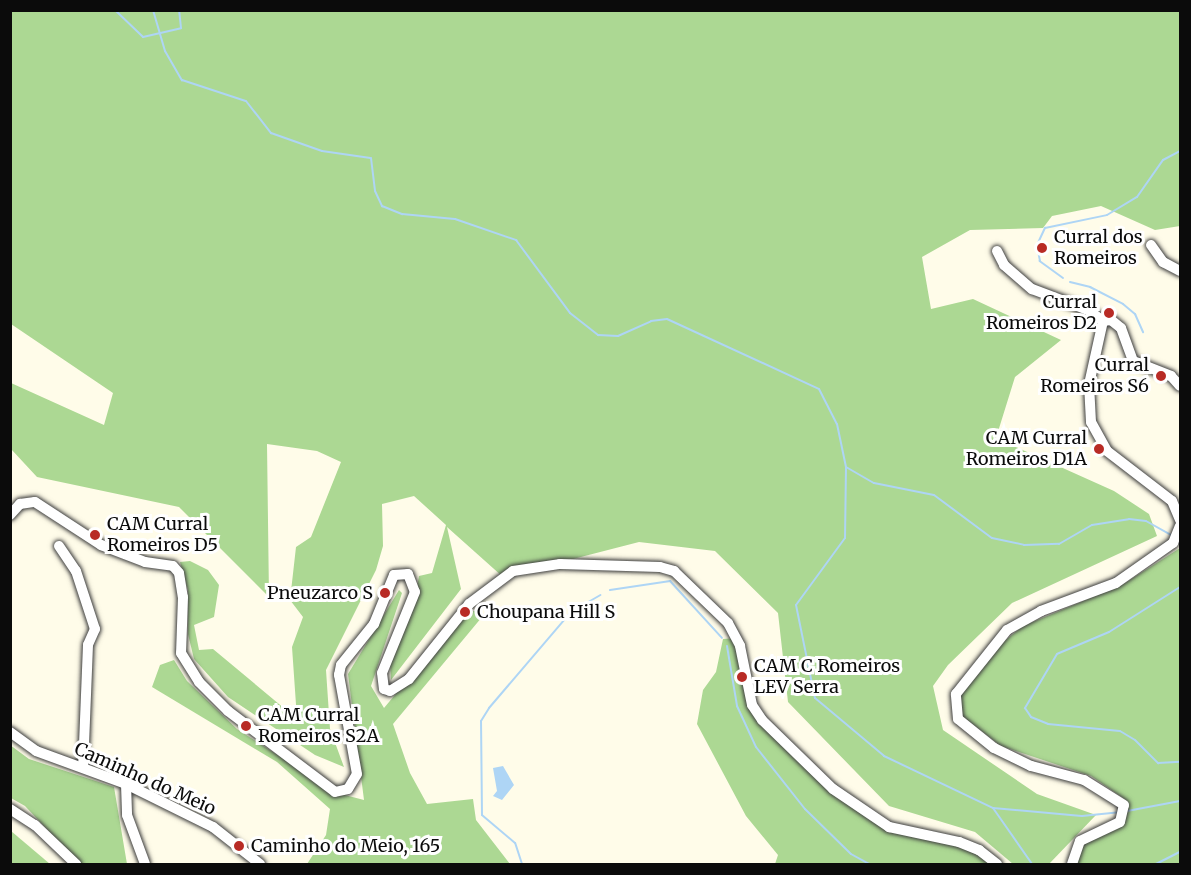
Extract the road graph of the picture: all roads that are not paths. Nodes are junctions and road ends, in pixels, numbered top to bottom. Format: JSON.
{"nodes":[{"id":1,"x":1151,"y":245,"type":"dead end"},
{"id":2,"x":997,"y":251,"type":"dead end"},
{"id":3,"x":1180,"y":271,"type":"edge"},
{"id":4,"x":1103,"y":321,"type":"junction"},
{"id":5,"x":1180,"y":386,"type":"edge"},
{"id":6,"x":10,"y":515,"type":"edge"},
{"id":7,"x":1180,"y":520,"type":"edge"},
{"id":8,"x":1178,"y":533,"type":"edge"},
{"id":9,"x":59,"y":546,"type":"dead end"},
{"id":10,"x":10,"y":732,"type":"edge"},
{"id":11,"x":82,"y":766,"type":"junction"},
{"id":12,"x":126,"y":784,"type":"junction"},
{"id":13,"x":10,"y":809,"type":"edge"},
{"id":14,"x":76,"y":864,"type":"edge"},
{"id":15,"x":145,"y":864,"type":"edge"},
{"id":16,"x":260,"y":864,"type":"edge"},
{"id":17,"x":997,"y":864,"type":"edge"},
{"id":18,"x":1072,"y":864,"type":"edge"}],
"edges":[{"from":1,"to":3,"type":"street"},
{"from":2,"to":4,"type":"street"},
{"from":4,"to":5,"type":"street"},
{"from":4,"to":7,"type":"street"},
{"from":6,"to":17,"type":"street"},
{"from":8,"to":18,"type":"street"},
{"from":9,"to":11,"type":"street"},
{"from":10,"to":11,"type":"street","name":"Caminho do Meio"},
{"from":11,"to":12,"type":"street","name":"Caminho do Meio"},
{"from":12,"to":15,"type":"street"},
{"from":12,"to":16,"type":"street","name":"Caminho do Meio"},
{"from":13,"to":14,"type":"street"}]}
